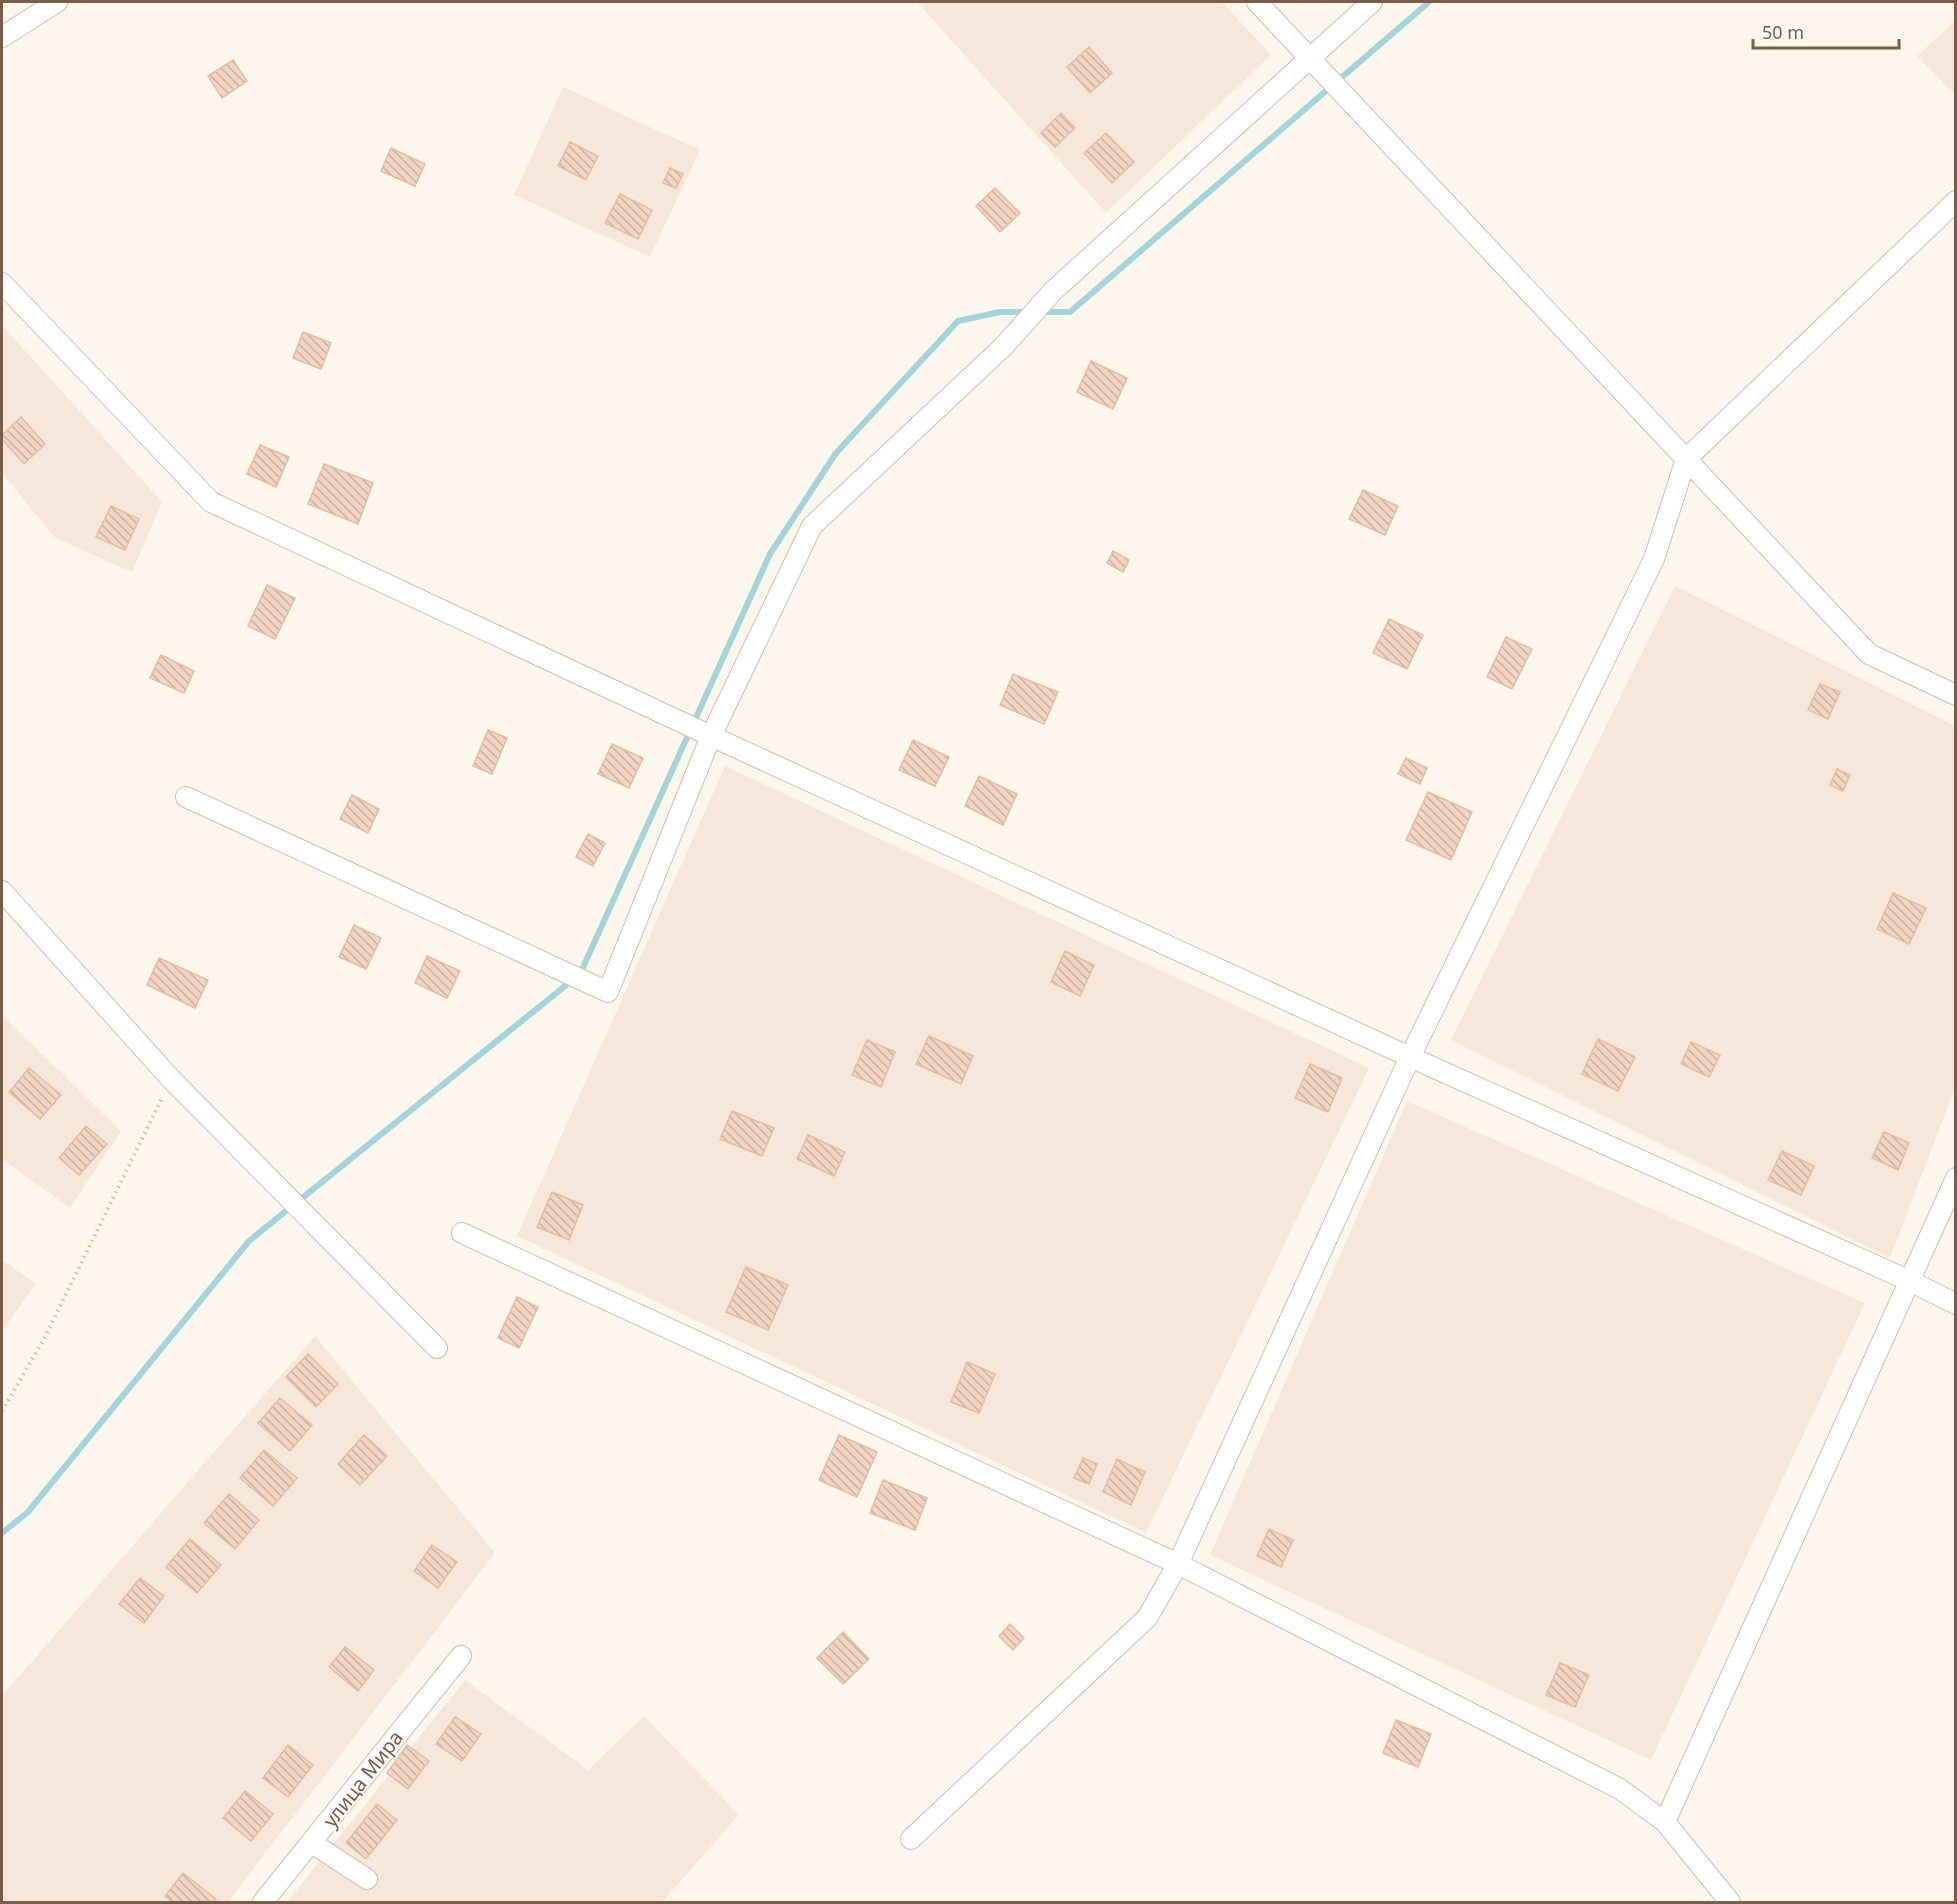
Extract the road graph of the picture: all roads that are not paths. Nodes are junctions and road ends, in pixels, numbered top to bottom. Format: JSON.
{"nodes":[{"id":1,"x":57,"y":2,"type":"edge"},
{"id":2,"x":1257,"y":2,"type":"edge"},
{"id":3,"x":1372,"y":2,"type":"edge"},
{"id":4,"x":2,"y":38,"type":"edge"},
{"id":5,"x":1309,"y":58,"type":"junction"},
{"id":6,"x":1956,"y":201,"type":"edge"},
{"id":7,"x":2,"y":283,"type":"edge"},
{"id":8,"x":1686,"y":459,"type":"junction"},
{"id":9,"x":1956,"y":695,"type":"edge"},
{"id":10,"x":711,"y":736,"type":"junction"},
{"id":11,"x":186,"y":797,"type":"dead end"},
{"id":12,"x":2,"y":891,"type":"edge"},
{"id":13,"x":1410,"y":1057,"type":"junction"},
{"id":14,"x":1956,"y":1178,"type":"edge"},
{"id":15,"x":462,"y":1233,"type":"dead end"},
{"id":16,"x":1910,"y":1281,"type":"junction"},
{"id":17,"x":1956,"y":1304,"type":"edge"},
{"id":18,"x":437,"y":1348,"type":"dead end"},
{"id":19,"x":1178,"y":1564,"type":"junction"},
{"id":20,"x":461,"y":1656,"type":"dead end"},
{"id":21,"x":1665,"y":1822,"type":"junction"},
{"id":22,"x":911,"y":1839,"type":"dead end"},
{"id":23,"x":312,"y":1844,"type":"junction"},
{"id":24,"x":367,"y":1879,"type":"dead end"},
{"id":25,"x":273,"y":1899,"type":"edge"},
{"id":26,"x":1730,"y":1902,"type":"edge"}],
"edges":[{"from":1,"to":4,"type":"street"},
{"from":2,"to":5,"type":"street"},
{"from":3,"to":5,"type":"street"},
{"from":5,"to":8,"type":"street"},
{"from":5,"to":10,"type":"street"},
{"from":6,"to":8,"type":"street"},
{"from":7,"to":10,"type":"street"},
{"from":8,"to":9,"type":"street"},
{"from":8,"to":13,"type":"street"},
{"from":10,"to":11,"type":"street"},
{"from":10,"to":13,"type":"street"},
{"from":12,"to":18,"type":"street"},
{"from":13,"to":16,"type":"street"},
{"from":13,"to":19,"type":"street"},
{"from":14,"to":16,"type":"street"},
{"from":15,"to":19,"type":"street"},
{"from":16,"to":17,"type":"street"},
{"from":16,"to":21,"type":"street"},
{"from":19,"to":21,"type":"street"},
{"from":19,"to":22,"type":"street"},
{"from":20,"to":23,"type":"street","name":"улица Мира"},
{"from":21,"to":26,"type":"street"},
{"from":23,"to":24,"type":"street"},
{"from":23,"to":25,"type":"street","name":"улица Мира"}]}
